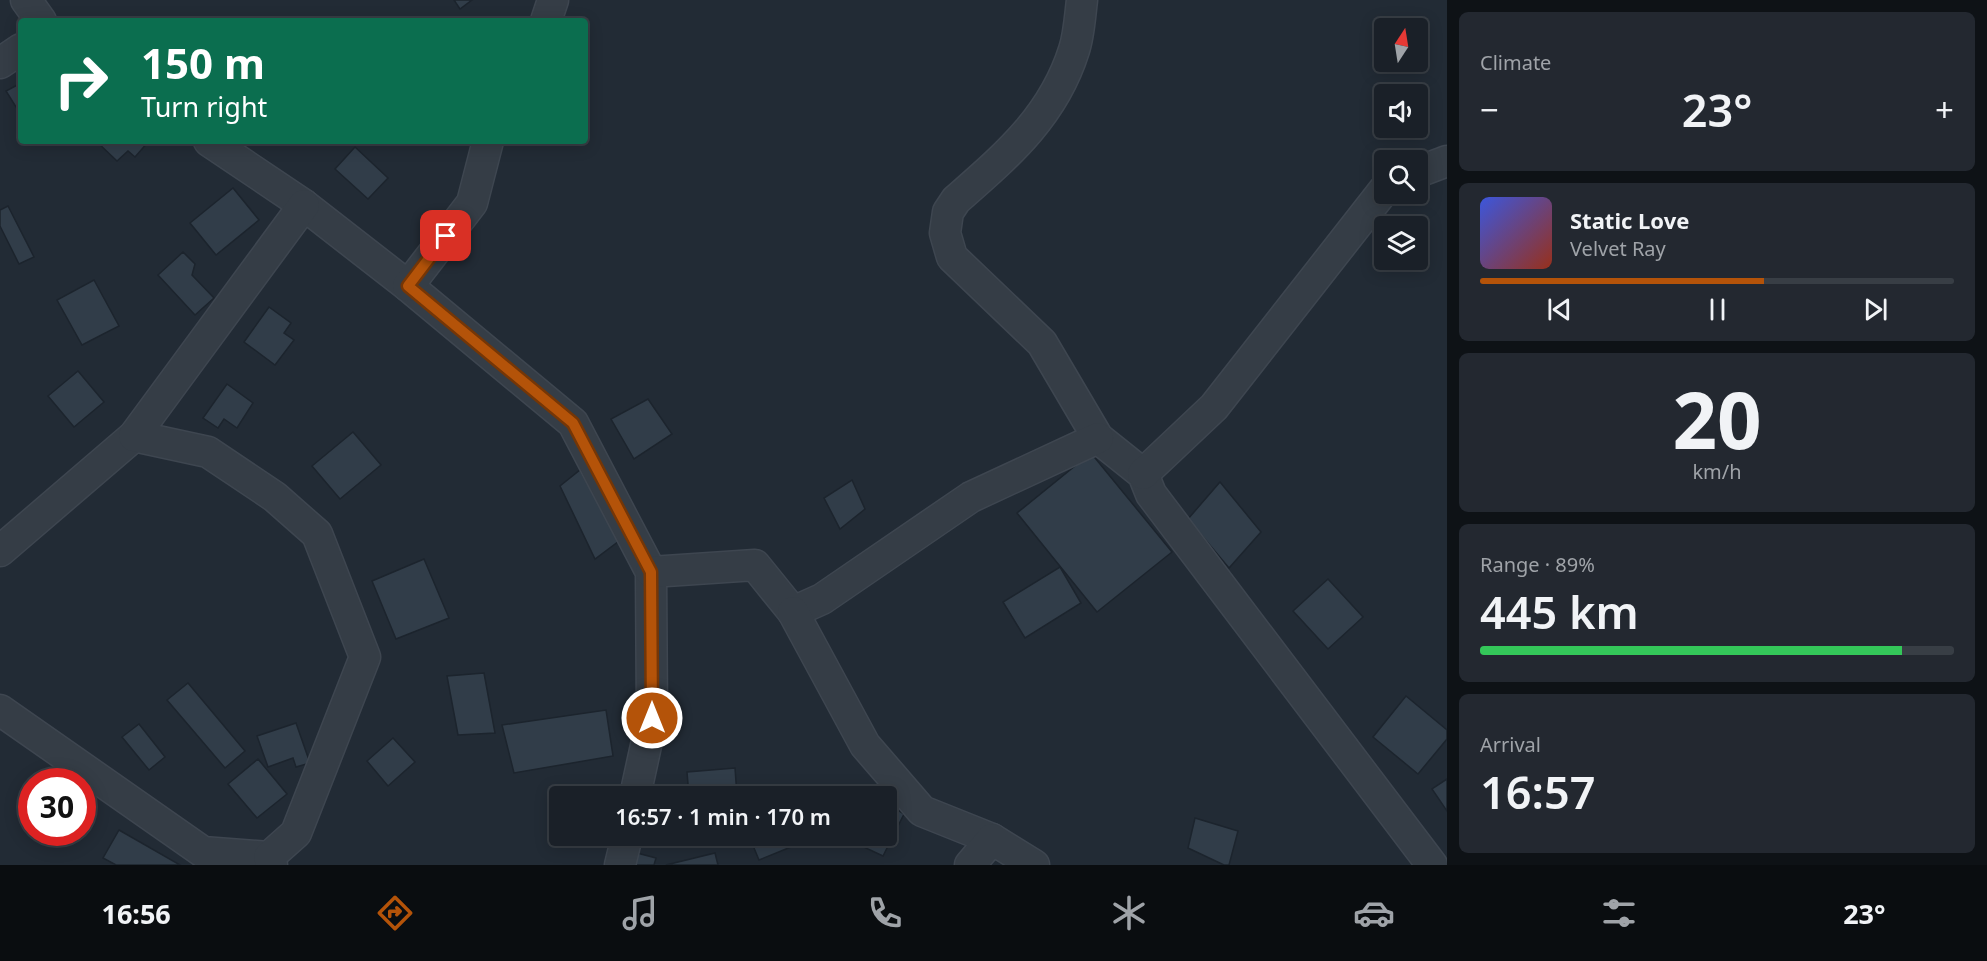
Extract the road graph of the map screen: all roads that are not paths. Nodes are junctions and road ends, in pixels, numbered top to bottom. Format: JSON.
{"nodes":[{"id":1,"x":26,"y":0,"type":"edge"},
{"id":2,"x":553,"y":0,"type":"edge"},
{"id":3,"x":1082,"y":0,"type":"edge"},
{"id":4,"x":39,"y":18,"type":"edge"},
{"id":5,"x":547,"y":18,"type":"edge"},
{"id":6,"x":18,"y":51,"type":"edge"},
{"id":7,"x":0,"y":63,"type":"edge"},
{"id":8,"x":213,"y":144,"type":"edge"},
{"id":9,"x":487,"y":144,"type":"edge"},
{"id":10,"x":1447,"y":161,"type":"edge"},
{"id":11,"x":1428,"y":168,"type":"edge"},
{"id":12,"x":1374,"y":203,"type":"edge"},
{"id":13,"x":304,"y":205,"type":"junction"},
{"id":14,"x":408,"y":286,"type":"junction"},
{"id":15,"x":134,"y":436,"type":"junction"},
{"id":16,"x":1098,"y":438,"type":"junction"},
{"id":17,"x":1143,"y":474,"type":"junction"},
{"id":18,"x":0,"y":550,"type":"edge"},
{"id":19,"x":651,"y":572,"type":"junction"},
{"id":20,"x":793,"y":612,"type":"junction"},
{"id":21,"x":0,"y":710,"type":"edge"},
{"id":22,"x":637,"y":786,"type":"edge"},
{"id":23,"x":992,"y":839,"type":"junction"},
{"id":24,"x":625,"y":846,"type":"edge"},
{"id":25,"x":271,"y":861,"type":"edge"},
{"id":26,"x":620,"y":865,"type":"edge"},
{"id":27,"x":970,"y":865,"type":"edge"},
{"id":28,"x":1034,"y":865,"type":"edge"},
{"id":29,"x":1432,"y":865,"type":"edge"}],
"edges":[{"from":1,"to":4,"type":"street"},
{"from":2,"to":5,"type":"street"},
{"from":3,"to":16,"type":"street"},
{"from":6,"to":7,"type":"street"},
{"from":8,"to":13,"type":"street"},
{"from":9,"to":14,"type":"street"},
{"from":10,"to":11,"type":"street"},
{"from":12,"to":17,"type":"street"},
{"from":13,"to":14,"type":"street"},
{"from":13,"to":15,"type":"street"},
{"from":14,"to":19,"type":"street"},
{"from":15,"to":18,"type":"street"},
{"from":15,"to":25,"type":"street"},
{"from":16,"to":17,"type":"street"},
{"from":16,"to":20,"type":"street"},
{"from":17,"to":29,"type":"street"},
{"from":19,"to":20,"type":"street"},
{"from":19,"to":22,"type":"street"},
{"from":20,"to":23,"type":"street"},
{"from":21,"to":25,"type":"street"},
{"from":23,"to":27,"type":"street"},
{"from":23,"to":28,"type":"street"},
{"from":24,"to":26,"type":"street"}]}
